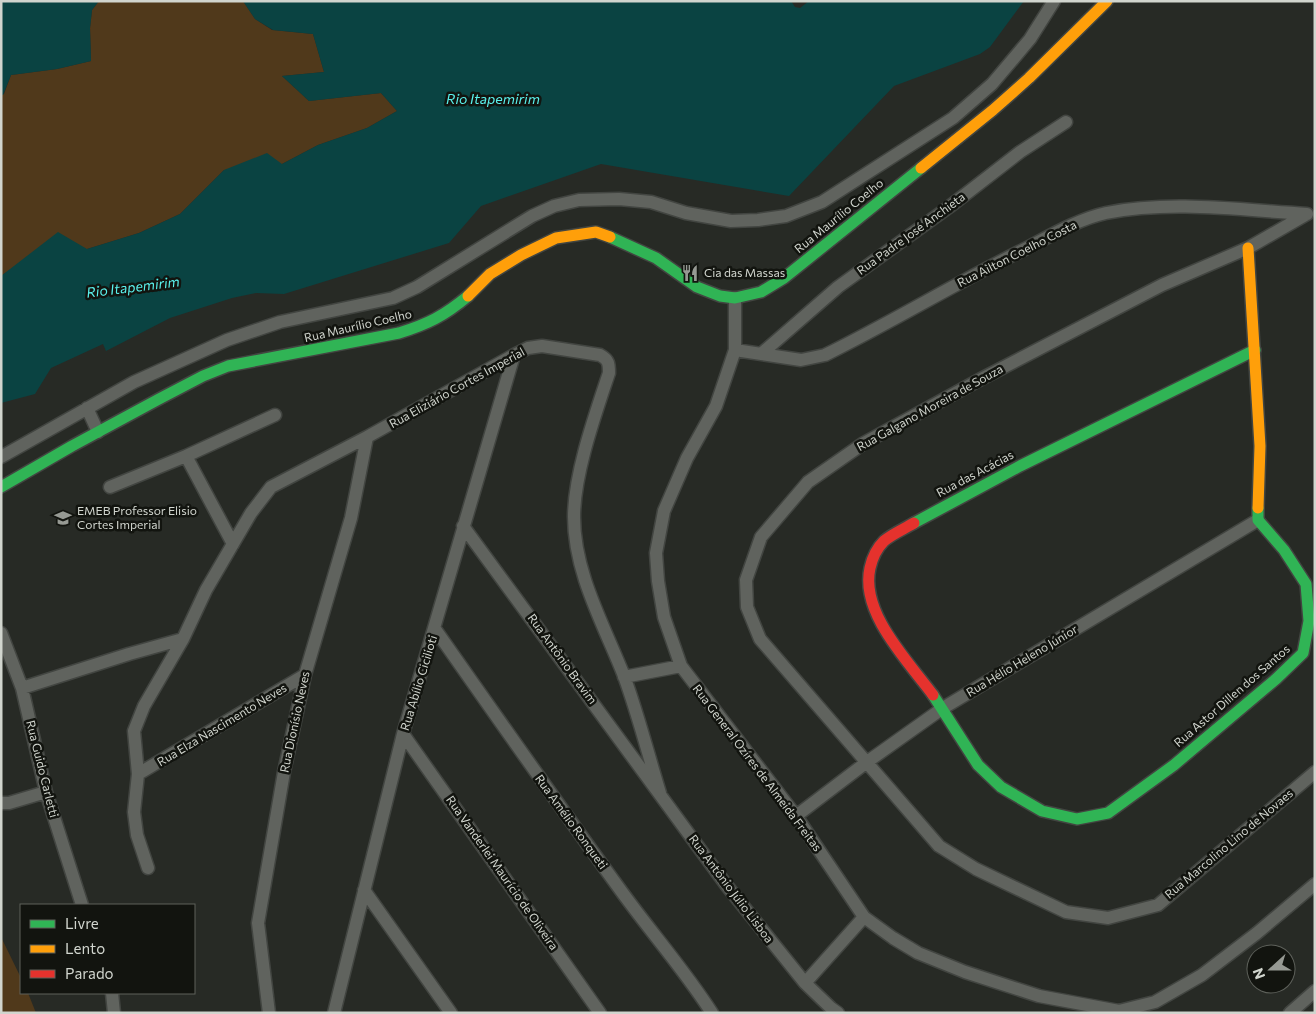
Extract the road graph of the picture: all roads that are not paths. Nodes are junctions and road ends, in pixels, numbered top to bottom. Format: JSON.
{"nodes":[{"id":1,"x":1054,"y":1,"type":"edge"},
{"id":2,"x":1097,"y":1,"type":"edge"},
{"id":3,"x":1107,"y":1,"type":"edge"},
{"id":4,"x":1087,"y":19,"type":"junction"},
{"id":5,"x":1066,"y":122,"type":"dead end"},
{"id":6,"x":1311,"y":214,"type":"edge"},
{"id":7,"x":1248,"y":248,"type":"junction"},
{"id":8,"x":735,"y":298,"type":"junction"},
{"id":9,"x":735,"y":350,"type":"junction"},
{"id":10,"x":1255,"y":350,"type":"junction"},
{"id":11,"x":761,"y":354,"type":"junction"},
{"id":12,"x":514,"y":355,"type":"junction"},
{"id":13,"x":88,"y":408,"type":"junction"},
{"id":14,"x":275,"y":415,"type":"dead end"},
{"id":15,"x":98,"y":432,"type":"junction"},
{"id":16,"x":367,"y":437,"type":"junction"},
{"id":17,"x":186,"y":456,"type":"junction"},
{"id":18,"x":1,"y":458,"type":"edge"},
{"id":19,"x":1,"y":487,"type":"edge"},
{"id":20,"x":110,"y":487,"type":"dead end"},
{"id":21,"x":1258,"y":520,"type":"junction"},
{"id":22,"x":463,"y":526,"type":"junction"},
{"id":23,"x":233,"y":544,"type":"junction"},
{"id":24,"x":435,"y":629,"type":"junction"},
{"id":25,"x":1,"y":633,"type":"edge"},
{"id":26,"x":183,"y":639,"type":"junction"},
{"id":27,"x":681,"y":666,"type":"junction"},
{"id":28,"x":305,"y":675,"type":"junction"},
{"id":29,"x":624,"y":677,"type":"junction"},
{"id":30,"x":22,"y":688,"type":"junction"},
{"id":31,"x":943,"y":708,"type":"junction"},
{"id":32,"x":403,"y":734,"type":"junction"},
{"id":33,"x":867,"y":762,"type":"junction"},
{"id":34,"x":1315,"y":772,"type":"edge"},
{"id":35,"x":138,"y":774,"type":"junction"},
{"id":36,"x":46,"y":792,"type":"junction"},
{"id":37,"x":660,"y":793,"type":"junction"},
{"id":38,"x":1,"y":803,"type":"edge"},
{"id":39,"x":796,"y":816,"type":"junction"},
{"id":40,"x":148,"y":868,"type":"dead end"},
{"id":41,"x":1315,"y":884,"type":"edge"},
{"id":42,"x":364,"y":890,"type":"junction"},
{"id":43,"x":82,"y":904,"type":"edge"},
{"id":44,"x":864,"y":917,"type":"junction"},
{"id":45,"x":805,"y":983,"type":"junction"},
{"id":46,"x":1315,"y":991,"type":"edge"},
{"id":47,"x":112,"y":994,"type":"edge"},
{"id":48,"x":1119,"y":1012,"type":"edge"},
{"id":49,"x":114,"y":1013,"type":"edge"},
{"id":50,"x":269,"y":1013,"type":"edge"},
{"id":51,"x":334,"y":1013,"type":"edge"},
{"id":52,"x":451,"y":1013,"type":"edge"},
{"id":53,"x":600,"y":1013,"type":"edge"},
{"id":54,"x":712,"y":1013,"type":"edge"},
{"id":55,"x":838,"y":1013,"type":"edge"},
{"id":56,"x":1290,"y":1013,"type":"edge"}],
"edges":[{"from":1,"to":13,"type":"street"},
{"from":2,"to":4,"type":"street"},
{"from":3,"to":4,"type":"street"},
{"from":4,"to":8,"type":"street","name":"Rua Maurílio Coelho"},
{"from":5,"to":11,"type":"street","name":"Rua Padre José Anchieta"},
{"from":6,"to":7,"type":"street","name":"Rua Galgano Moreira de Souza"},
{"from":6,"to":11,"type":"street","name":"Rua Ailton Coelho Costa"},
{"from":7,"to":10,"type":"street"},
{"from":7,"to":33,"type":"street","name":"Rua Galgano Moreira de Souza"},
{"from":8,"to":9,"type":"street","name":"Rua General Ozíres de Almeida Freitas"},
{"from":8,"to":15,"type":"street","name":"Rua Maurílio Coelho"},
{"from":9,"to":11,"type":"street","name":"Rua Ailton Coelho Costa"},
{"from":9,"to":27,"type":"street","name":"Rua General Ozíres de Almeida Freitas"},
{"from":10,"to":21,"type":"street"},
{"from":10,"to":31,"type":"street","name":"Rua das Acácias"},
{"from":12,"to":16,"type":"street","name":"Rua Eliziário Cortes Imperial"},
{"from":12,"to":22,"type":"street","name":"Rua Abílio Cicilioti"},
{"from":12,"to":29,"type":"street","name":"Rua Eliziário Cortes Imperial"},
{"from":13,"to":15,"type":"street"},
{"from":13,"to":18,"type":"street"},
{"from":14,"to":17,"type":"street"},
{"from":15,"to":19,"type":"street","name":"Rua Maurílio Coelho"},
{"from":16,"to":23,"type":"street","name":"Rua Eliziário Cortes Imperial"},
{"from":16,"to":28,"type":"street","name":"Rua Dionísio Neves"},
{"from":17,"to":20,"type":"street"},
{"from":17,"to":23,"type":"street"},
{"from":21,"to":31,"type":"street","name":"Rua Hélio Heleno Júnior"},
{"from":21,"to":31,"type":"street","name":"Rua Astor Dillen dos Santos"},
{"from":22,"to":24,"type":"street","name":"Rua Abílio Cicilioti"},
{"from":22,"to":37,"type":"street","name":"Rua Antônio Bravim"},
{"from":23,"to":26,"type":"street","name":"Rua Eliziário Cortes Imperial"},
{"from":24,"to":32,"type":"street","name":"Rua Abílio Cicilioti"},
{"from":24,"to":54,"type":"street","name":"Rua Amélio Ronqueti"},
{"from":25,"to":30,"type":"street","name":"Rua Guido Carletti"},
{"from":26,"to":30,"type":"street"},
{"from":26,"to":35,"type":"street","name":"Rua Eliziário Cortes Imperial"},
{"from":27,"to":29,"type":"street"},
{"from":27,"to":39,"type":"street","name":"Rua General Ozíres de Almeida Freitas"},
{"from":28,"to":35,"type":"street","name":"Rua Elza Nascimento Neves"},
{"from":28,"to":50,"type":"street","name":"Rua Dionísio Neves"},
{"from":29,"to":37,"type":"street","name":"Rua Eliziário Cortes Imperial"},
{"from":30,"to":36,"type":"street","name":"Rua Guido Carletti"},
{"from":31,"to":33,"type":"street","name":"Rua Hélio Heleno Júnior"},
{"from":32,"to":42,"type":"street","name":"Rua Abílio Cicilioti"},
{"from":32,"to":53,"type":"street","name":"Rua Vanderlei Maurício de Oliveira"},
{"from":33,"to":34,"type":"street","name":"Rua Marcolino Lino de Novaes"},
{"from":33,"to":39,"type":"street","name":"Rua Hélio Heleno Júnior"},
{"from":35,"to":40,"type":"street","name":"Rua Eliziário Cortes Imperial"},
{"from":36,"to":38,"type":"street"},
{"from":36,"to":43,"type":"street","name":"Rua Guido Carletti"},
{"from":37,"to":45,"type":"street","name":"Rua Antônio Júlio Lisboa"},
{"from":39,"to":44,"type":"street","name":"Rua General Ozíres de Almeida Freitas"},
{"from":41,"to":48,"type":"street","name":"Rua General Ozíres de Almeida Freitas"},
{"from":42,"to":51,"type":"street","name":"Rua Abílio Cicilioti"},
{"from":42,"to":52,"type":"street"},
{"from":44,"to":45,"type":"street"},
{"from":44,"to":48,"type":"street","name":"Rua General Ozíres de Almeida Freitas"},
{"from":45,"to":55,"type":"street","name":"Rua Antônio Júlio Lisboa"},
{"from":46,"to":56,"type":"street"},
{"from":47,"to":49,"type":"street"}]}
